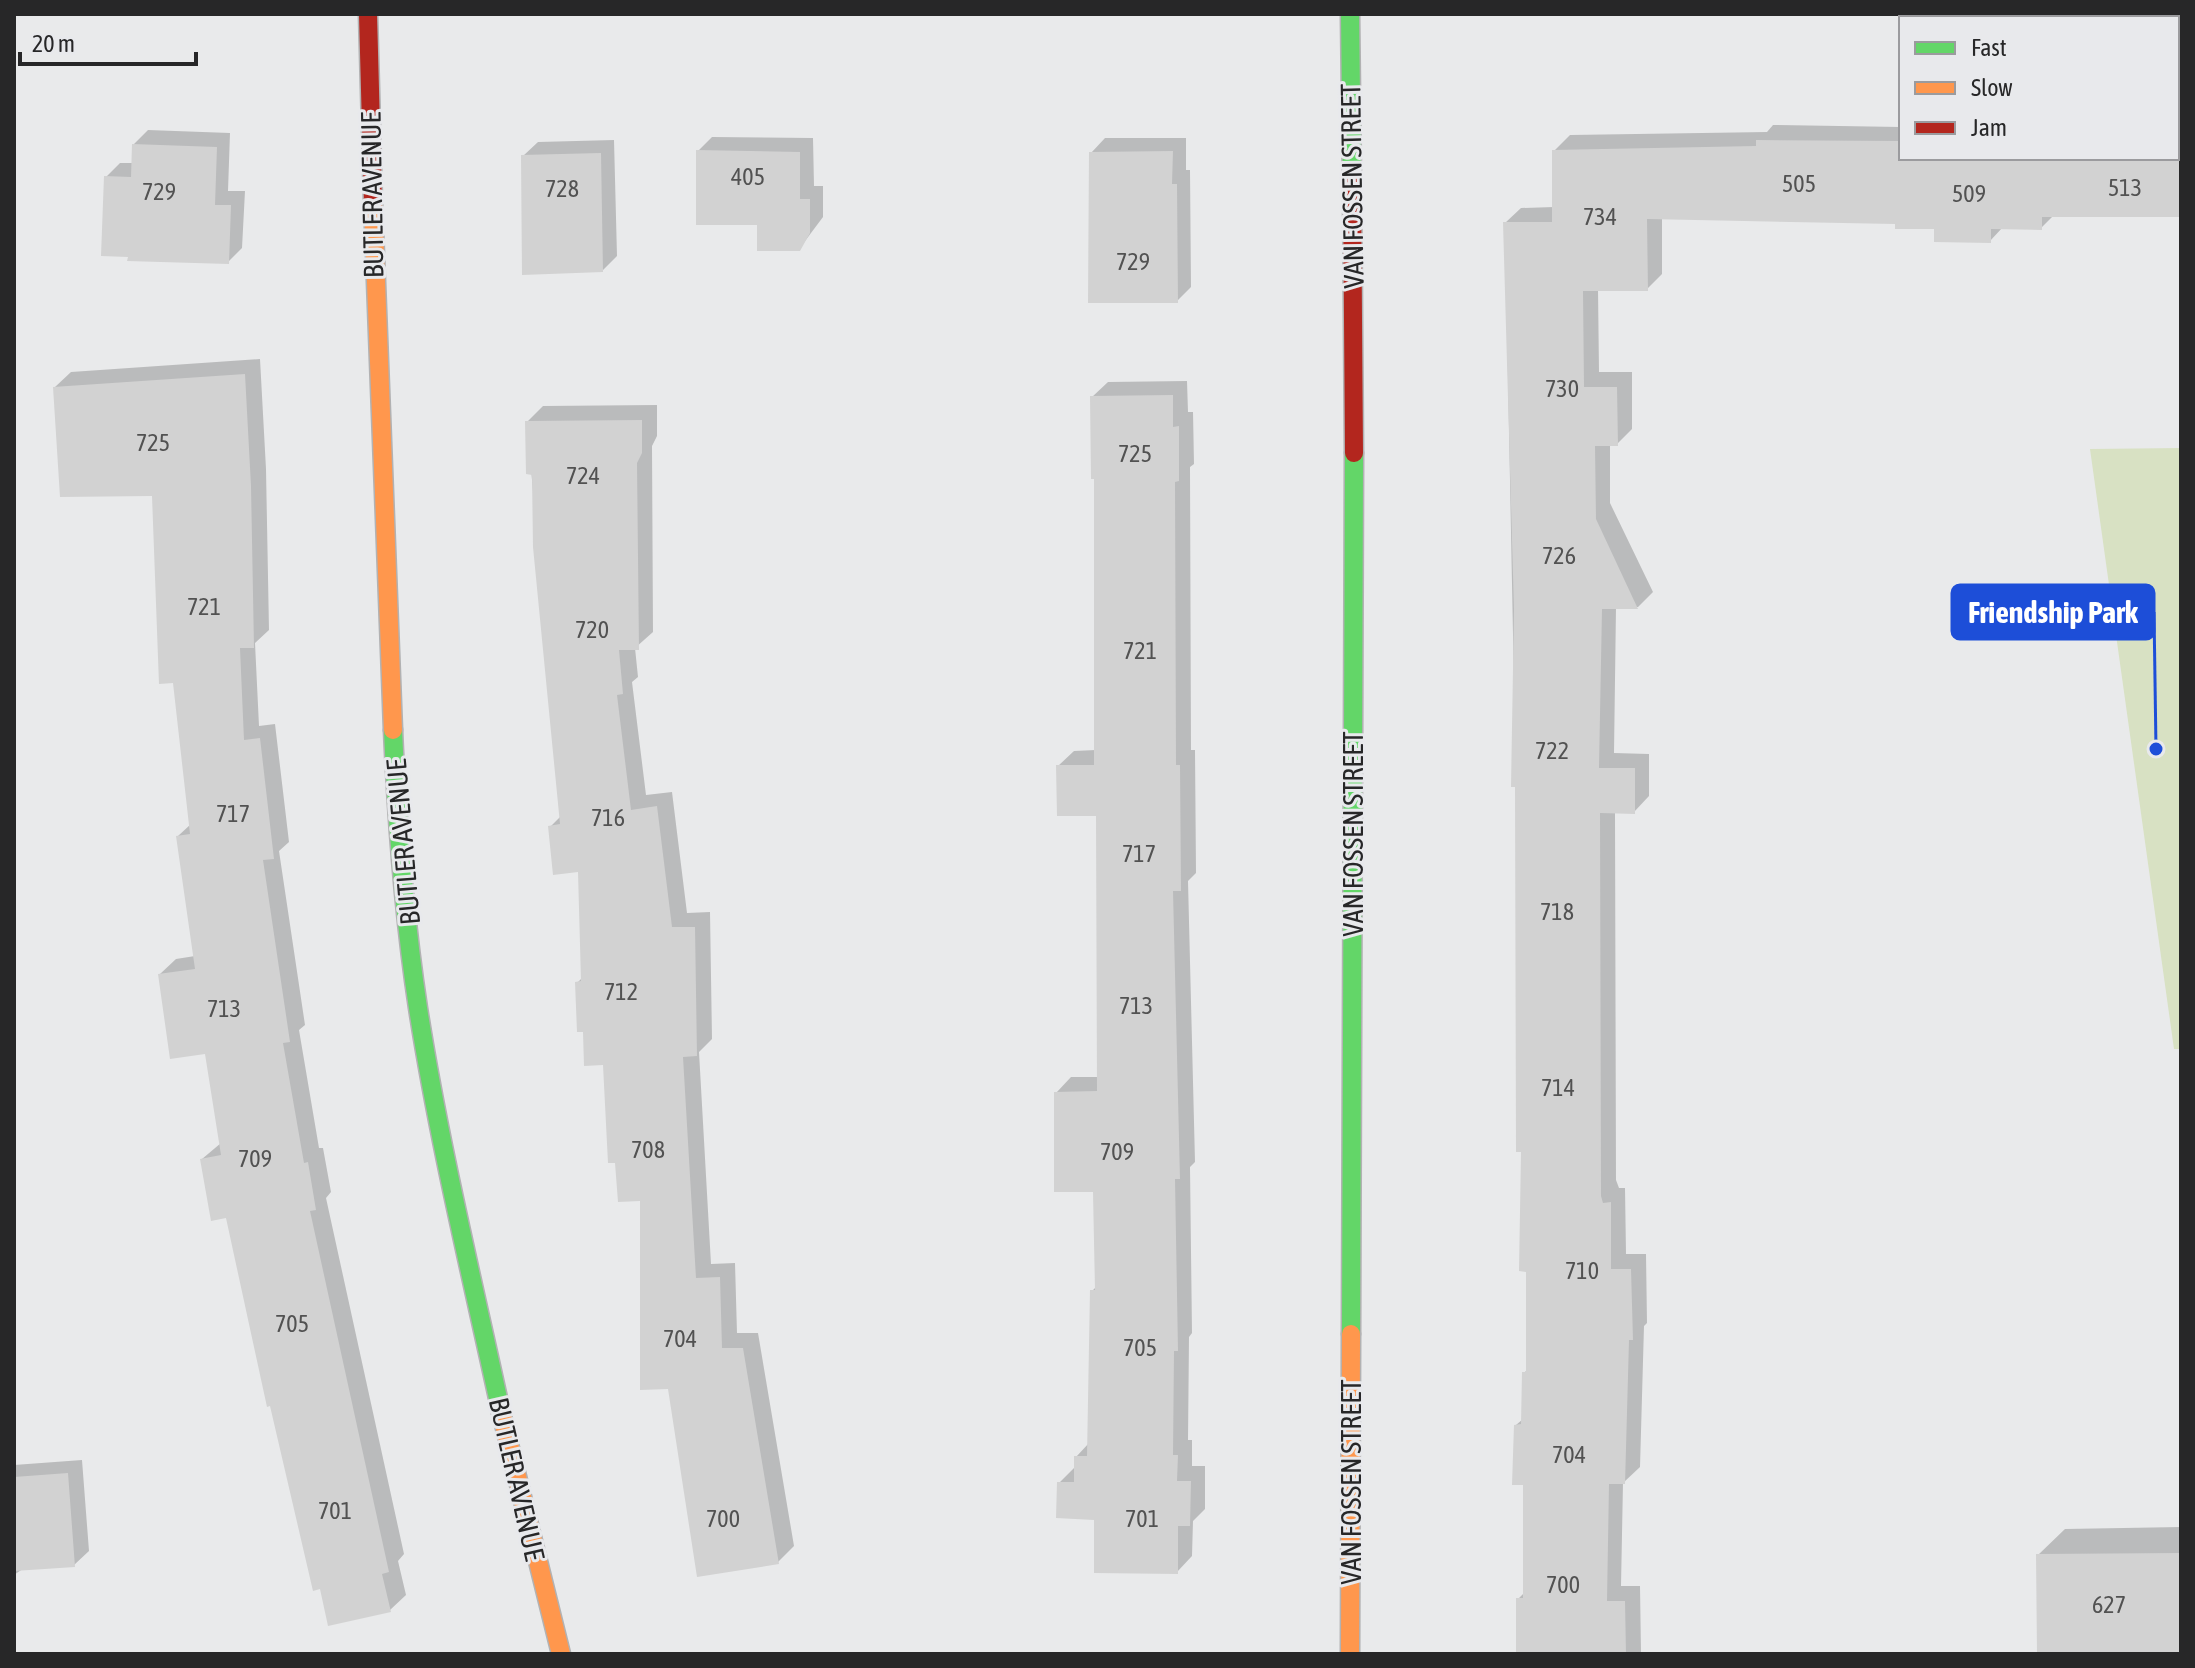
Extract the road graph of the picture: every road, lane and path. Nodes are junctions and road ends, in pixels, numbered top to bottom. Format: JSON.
{"nodes":[{"id":1,"x":368,"y":14,"type":"edge"},
{"id":2,"x":1350,"y":14,"type":"edge"},
{"id":3,"x":561,"y":1654,"type":"edge"},
{"id":4,"x":1350,"y":1654,"type":"edge"}],
"edges":[{"from":1,"to":3,"type":"street","name":"BUTLER AVENUE"},
{"from":2,"to":4,"type":"street","name":"VAN FOSSEN STREET"}]}
